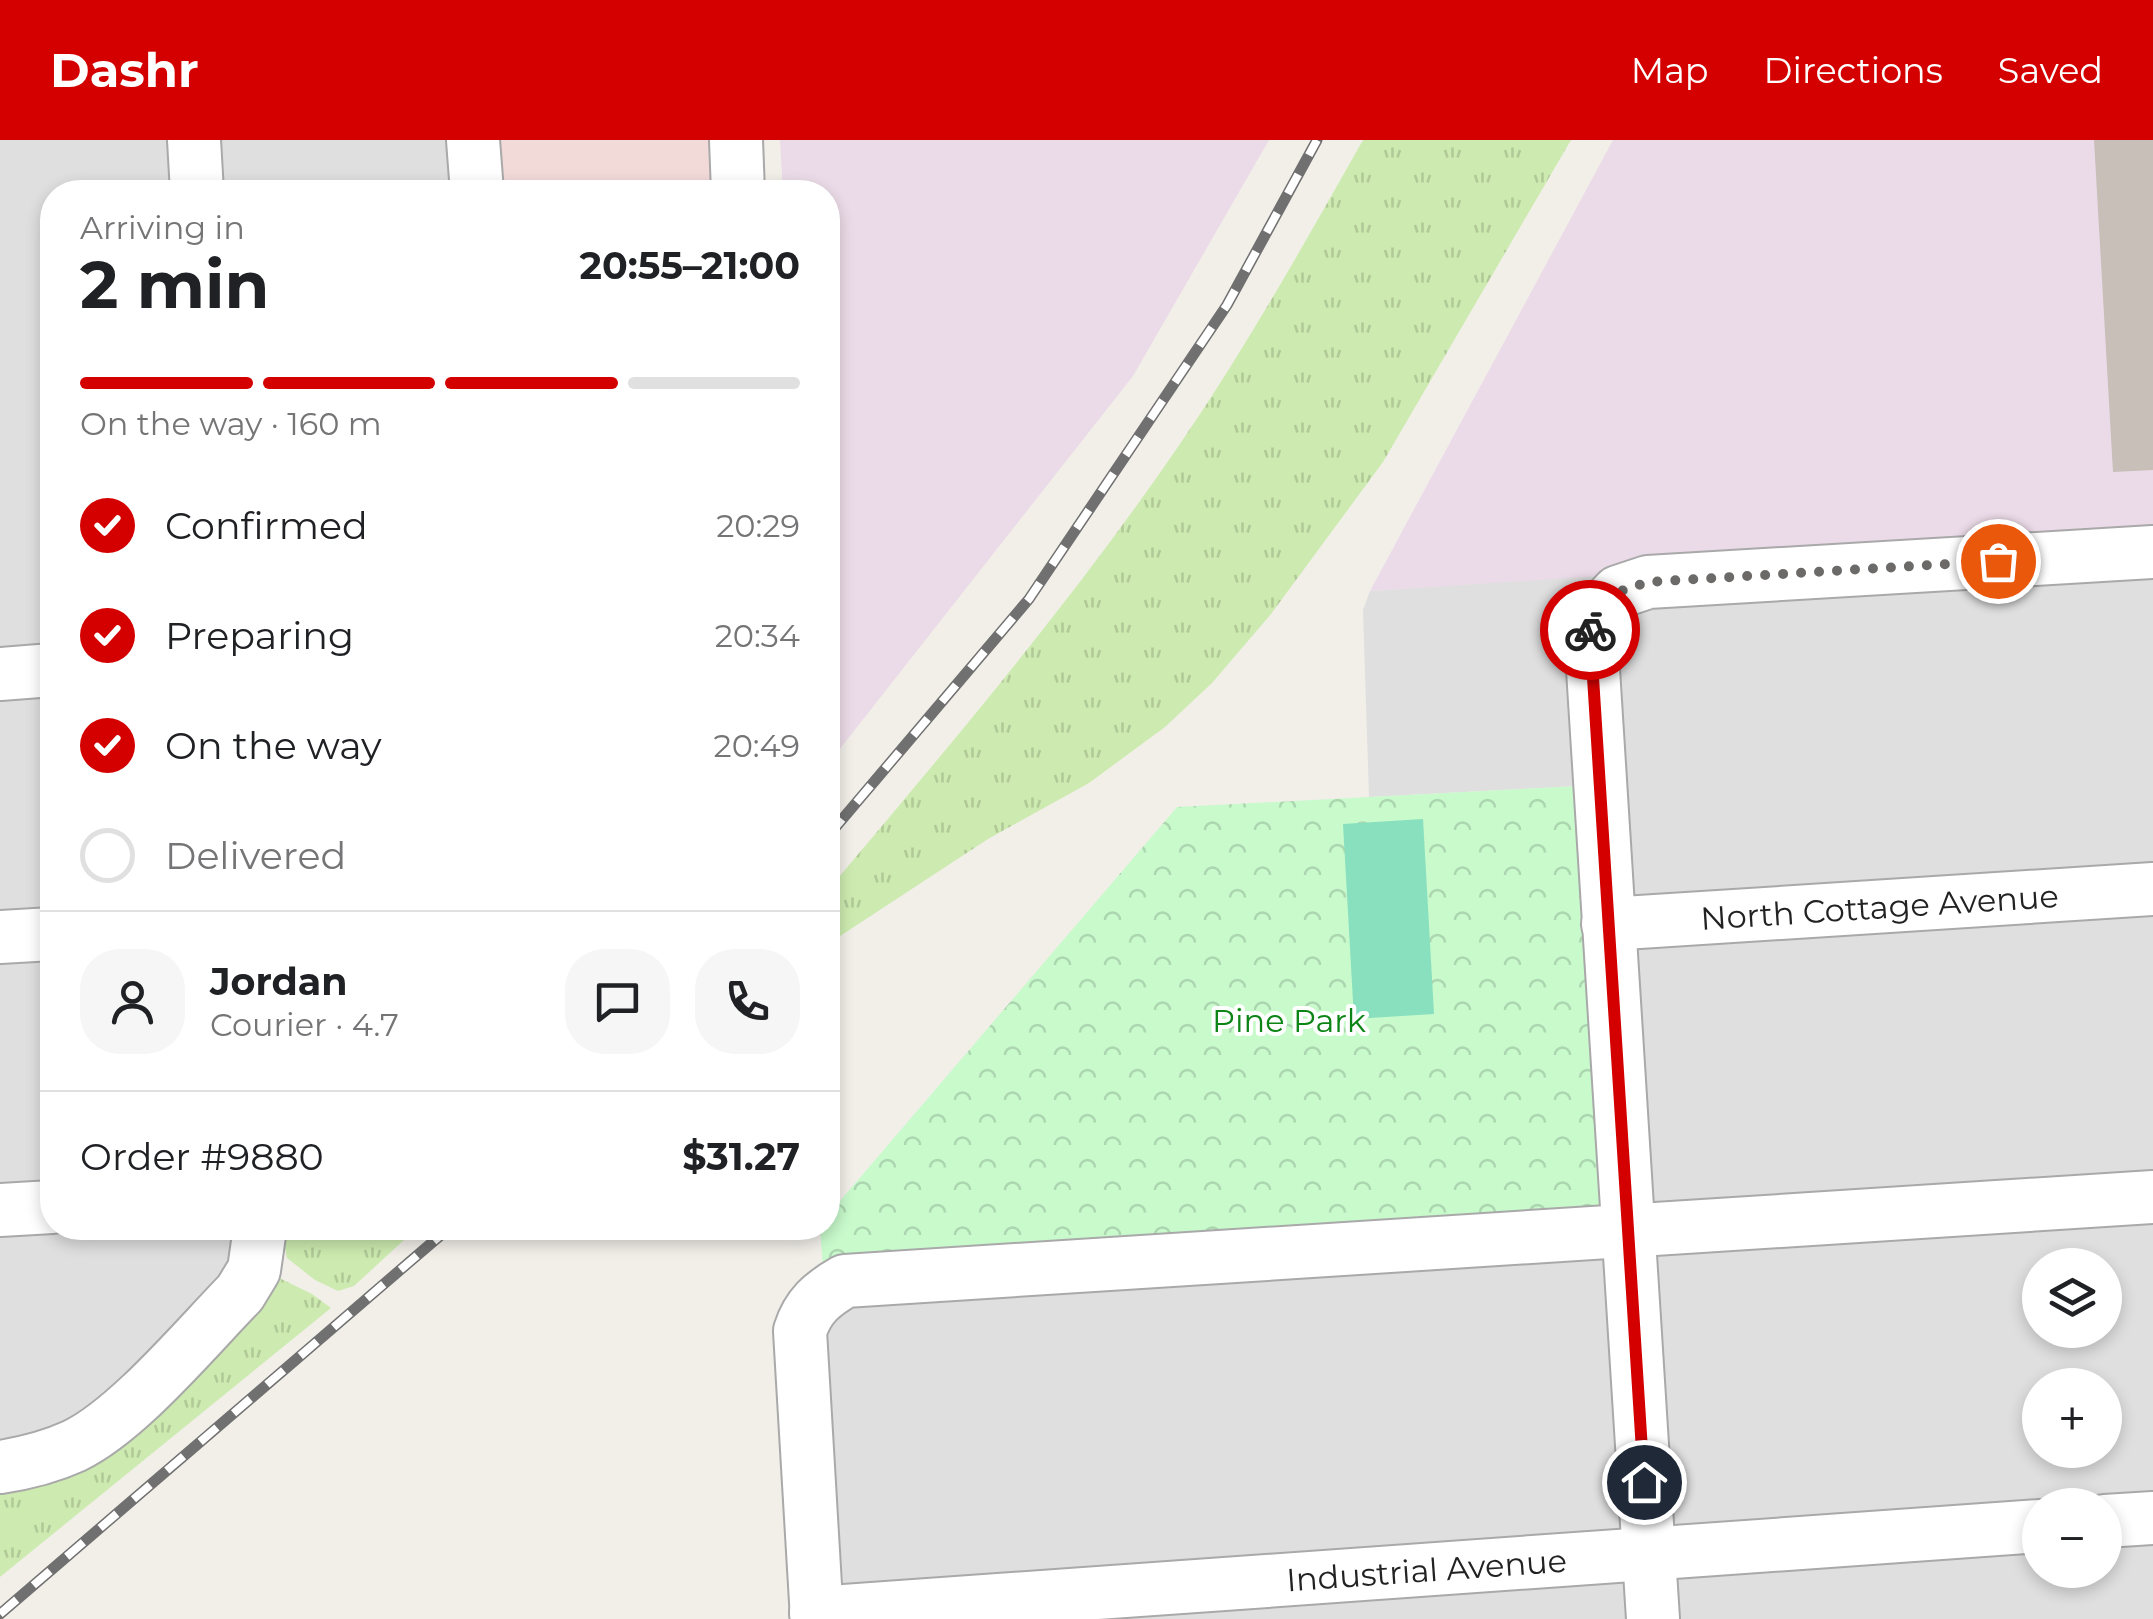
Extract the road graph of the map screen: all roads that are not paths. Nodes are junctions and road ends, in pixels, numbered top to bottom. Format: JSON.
{"nodes":[{"id":1,"x":194,"y":140,"type":"edge"},
{"id":2,"x":474,"y":140,"type":"edge"},
{"id":3,"x":736,"y":140,"type":"edge"},
{"id":4,"x":196,"y":180,"type":"edge"},
{"id":5,"x":476,"y":180,"type":"edge"},
{"id":6,"x":738,"y":180,"type":"edge"},
{"id":7,"x":2153,"y":552,"type":"edge"},
{"id":8,"x":40,"y":671,"type":"edge"},
{"id":9,"x":0,"y":674,"type":"edge"},
{"id":10,"x":2153,"y":889,"type":"edge"},
{"id":11,"x":1608,"y":924,"type":"junction"},
{"id":12,"x":40,"y":935,"type":"edge"},
{"id":13,"x":0,"y":937,"type":"edge"},
{"id":14,"x":2153,"y":1197,"type":"edge"},
{"id":15,"x":40,"y":1208,"type":"edge"},
{"id":16,"x":0,"y":1210,"type":"edge"},
{"id":17,"x":1628,"y":1231,"type":"junction"},
{"id":18,"x":258,"y":1240,"type":"edge"},
{"id":19,"x":0,"y":1468,"type":"edge"},
{"id":20,"x":2153,"y":1518,"type":"edge"},
{"id":21,"x":2122,"y":1520,"type":"edge"},
{"id":22,"x":2022,"y":1527,"type":"edge"},
{"id":23,"x":1648,"y":1554,"type":"junction"},
{"id":24,"x":816,"y":1616,"type":"edge"},
{"id":25,"x":1653,"y":1619,"type":"edge"}],
"edges":[{"from":1,"to":4,"type":"street"},
{"from":2,"to":5,"type":"street"},
{"from":3,"to":6,"type":"street"},
{"from":7,"to":11,"type":"street"},
{"from":8,"to":9,"type":"street"},
{"from":10,"to":11,"type":"street","name":"North Cottage Avenue"},
{"from":11,"to":17,"type":"street"},
{"from":12,"to":13,"type":"street"},
{"from":14,"to":17,"type":"street"},
{"from":15,"to":16,"type":"street"},
{"from":17,"to":23,"type":"street"},
{"from":17,"to":24,"type":"street"},
{"from":18,"to":19,"type":"street"},
{"from":20,"to":21,"type":"street"},
{"from":22,"to":23,"type":"street","name":"Industrial Avenue"},
{"from":23,"to":24,"type":"street","name":"Industrial Avenue"},
{"from":23,"to":25,"type":"street"}]}
